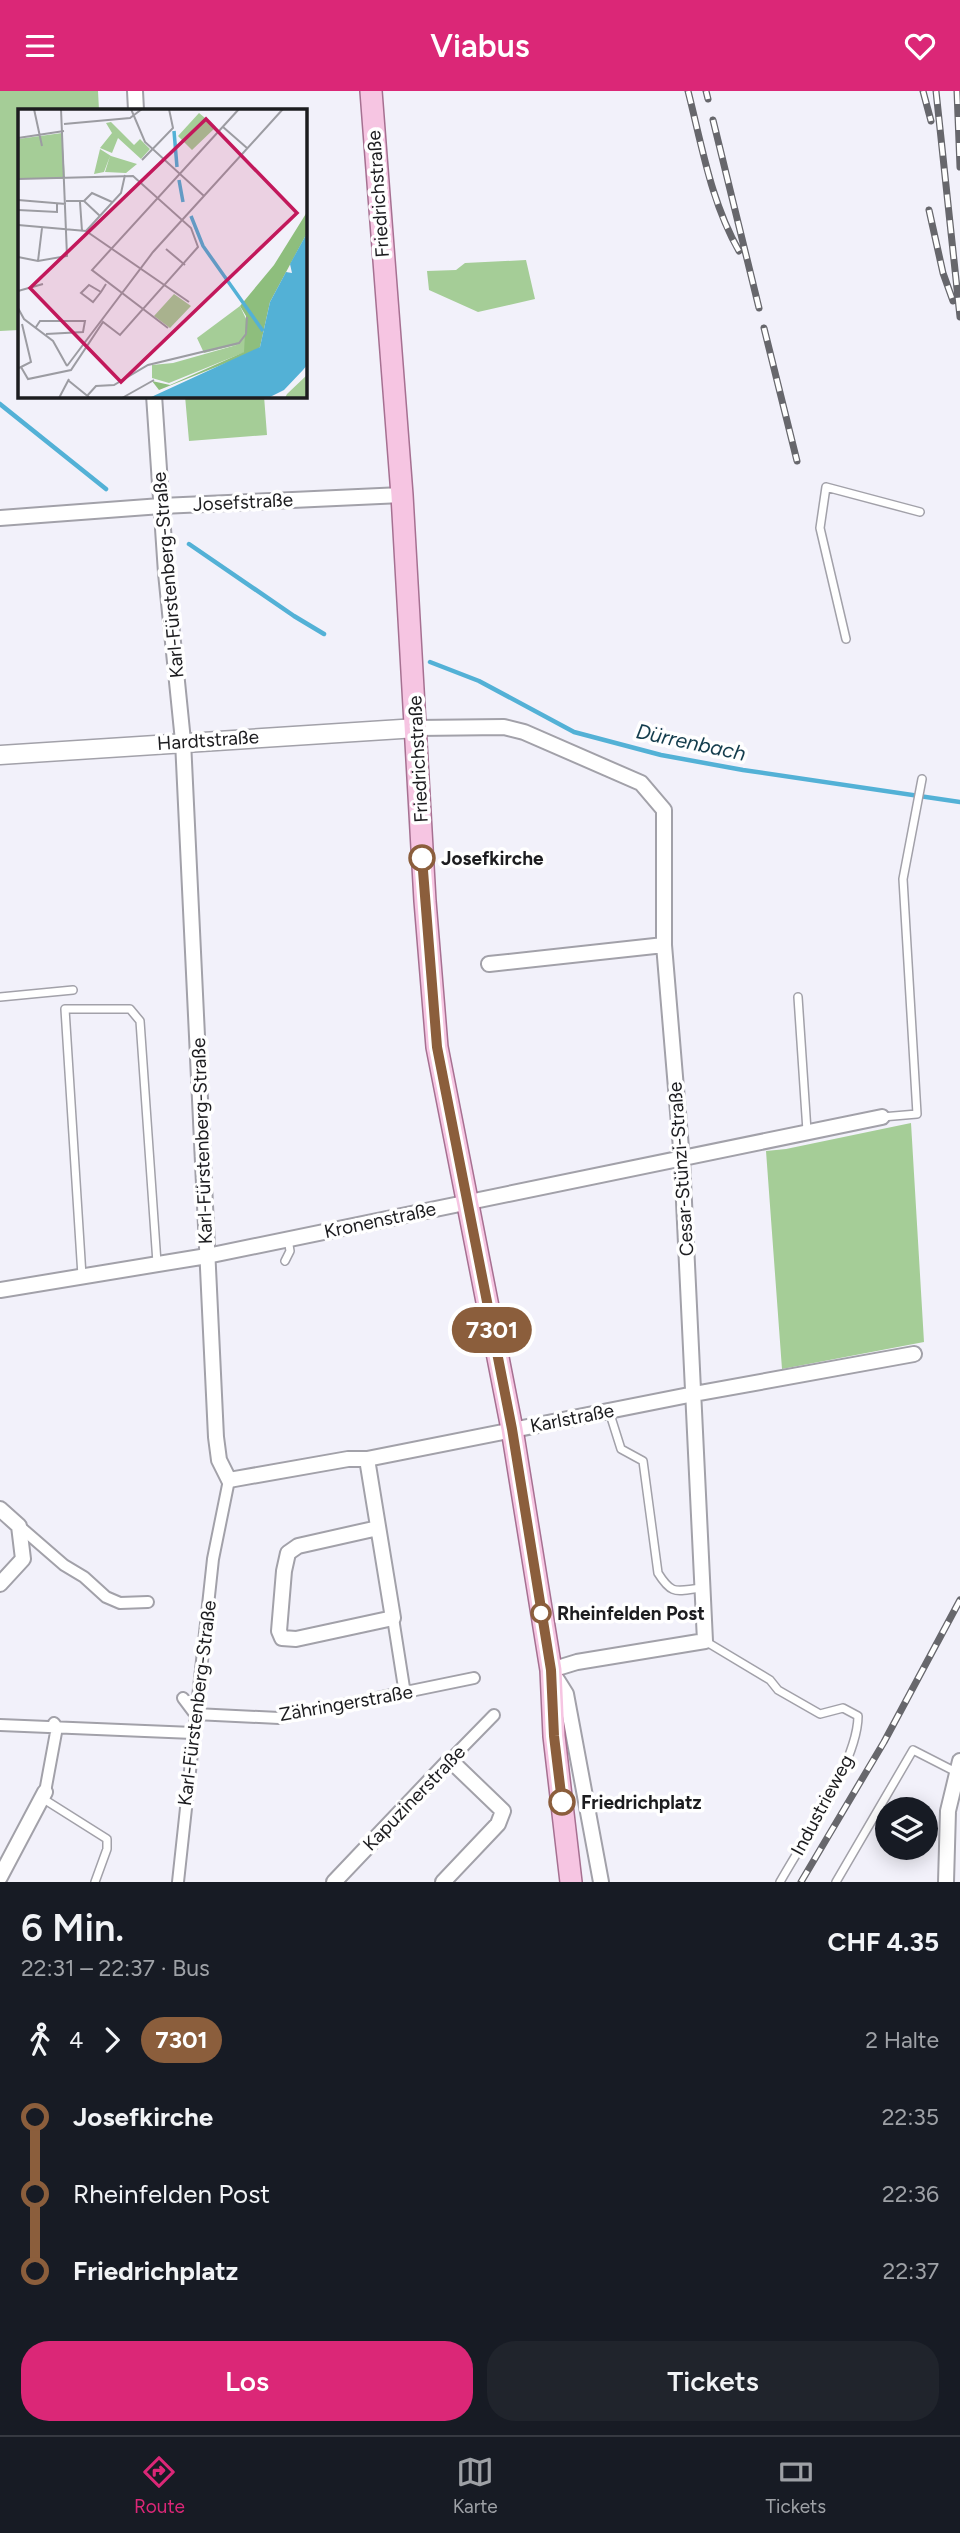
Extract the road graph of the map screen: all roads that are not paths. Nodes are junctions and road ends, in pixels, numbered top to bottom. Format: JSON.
{"nodes":[{"id":1,"x":135,"y":91,"type":"edge"},
{"id":2,"x":371,"y":91,"type":"edge"},
{"id":3,"x":136,"y":109,"type":"edge"},
{"id":4,"x":154,"y":397,"type":"edge"},
{"id":5,"x":402,"y":495,"type":"junction"},
{"id":6,"x":161,"y":506,"type":"junction"},
{"id":7,"x":920,"y":512,"type":"dead end"},
{"id":8,"x":0,"y":518,"type":"edge"},
{"id":9,"x":846,"y":639,"type":"dead end"},
{"id":10,"x":417,"y":728,"type":"junction"},
{"id":11,"x":183,"y":741,"type":"junction"},
{"id":12,"x":0,"y":755,"type":"edge"},
{"id":13,"x":922,"y":779,"type":"dead end"},
{"id":14,"x":664,"y":945,"type":"junction"},
{"id":15,"x":489,"y":964,"type":"dead end"},
{"id":16,"x":74,"y":989,"type":"dead end"},
{"id":17,"x":0,"y":997,"type":"edge"},
{"id":18,"x":798,"y":997,"type":"dead end"},
{"id":19,"x":882,"y":1117,"type":"joint"},
{"id":20,"x":807,"y":1131,"type":"junction"},
{"id":21,"x":682,"y":1160,"type":"junction"},
{"id":22,"x":466,"y":1202,"type":"junction"},
{"id":23,"x":288,"y":1239,"type":"junction"},
{"id":24,"x":207,"y":1256,"type":"junction"},
{"id":25,"x":285,"y":1261,"type":"dead end"},
{"id":26,"x":157,"y":1263,"type":"junction"},
{"id":27,"x":82,"y":1277,"type":"junction"},
{"id":28,"x":0,"y":1290,"type":"edge"},
{"id":29,"x":914,"y":1354,"type":"dead end"},
{"id":30,"x":694,"y":1394,"type":"junction"},
{"id":31,"x":609,"y":1411,"type":"junction"},
{"id":32,"x":512,"y":1429,"type":"junction"},
{"id":33,"x":367,"y":1459,"type":"junction"},
{"id":34,"x":229,"y":1480,"type":"junction"},
{"id":35,"x":0,"y":1509,"type":"edge"},
{"id":36,"x":19,"y":1526,"type":"junction"},
{"id":37,"x":378,"y":1528,"type":"junction"},
{"id":38,"x":0,"y":1584,"type":"edge"},
{"id":39,"x":703,"y":1588,"type":"junction"},
{"id":40,"x":148,"y":1602,"type":"dead end"},
{"id":41,"x":393,"y":1618,"type":"junction"},
{"id":42,"x":705,"y":1641,"type":"junction"},
{"id":43,"x":551,"y":1670,"type":"junction"},
{"id":44,"x":474,"y":1678,"type":"dead end"},
{"id":45,"x":405,"y":1693,"type":"junction"},
{"id":46,"x":183,"y":1698,"type":"dead end"},
{"id":47,"x":195,"y":1714,"type":"junction"},
{"id":48,"x":494,"y":1715,"type":"dead end"},
{"id":49,"x":0,"y":1725,"type":"edge"},
{"id":50,"x":55,"y":1725,"type":"junction"},
{"id":51,"x":192,"y":1733,"type":"junction"},
{"id":52,"x":450,"y":1760,"type":"junction"},
{"id":53,"x":958,"y":1766,"type":"edge"},
{"id":54,"x":44,"y":1795,"type":"junction"},
{"id":55,"x":0,"y":1877,"type":"edge"},
{"id":56,"x":95,"y":1882,"type":"edge"},
{"id":57,"x":178,"y":1882,"type":"edge"},
{"id":58,"x":334,"y":1882,"type":"edge"},
{"id":59,"x":443,"y":1882,"type":"edge"},
{"id":60,"x":571,"y":1882,"type":"edge"},
{"id":61,"x":601,"y":1882,"type":"edge"},
{"id":62,"x":780,"y":1882,"type":"edge"},
{"id":63,"x":836,"y":1882,"type":"edge"},
{"id":64,"x":946,"y":1882,"type":"edge"}],
"edges":[{"from":1,"to":3,"type":"street"},
{"from":2,"to":5,"type":"main road","name":"Friedrichstraße"},
{"from":4,"to":6,"type":"street","name":"Karl-Fürstenberg-Straße"},
{"from":5,"to":6,"type":"street","name":"Josefstraße"},
{"from":5,"to":10,"type":"main road","name":"Friedrichstraße"},
{"from":6,"to":8,"type":"street","name":"Josefstraße"},
{"from":6,"to":11,"type":"street","name":"Karl-Fürstenberg-Straße"},
{"from":7,"to":9,"type":"lane"},
{"from":10,"to":11,"type":"street","name":"Hardtstraße"},
{"from":10,"to":14,"type":"street","name":"Cesar-Stünzi-Straße"},
{"from":10,"to":22,"type":"main road","name":"Friedrichstraße"},
{"from":11,"to":12,"type":"street","name":"Hardtstraße"},
{"from":11,"to":24,"type":"street","name":"Karl-Fürstenberg-Straße"},
{"from":13,"to":19,"type":"lane"},
{"from":14,"to":15,"type":"street"},
{"from":14,"to":21,"type":"street","name":"Cesar-Stünzi-Straße"},
{"from":16,"to":17,"type":"lane"},
{"from":18,"to":20,"type":"lane"},
{"from":19,"to":20,"type":"street","name":"Kronenstraße"},
{"from":20,"to":21,"type":"street","name":"Kronenstraße"},
{"from":21,"to":22,"type":"street","name":"Kronenstraße"},
{"from":21,"to":30,"type":"street","name":"Cesar-Stünzi-Straße"},
{"from":22,"to":23,"type":"street","name":"Kronenstraße"},
{"from":22,"to":32,"type":"main road","name":"Friedrichstraße"},
{"from":23,"to":24,"type":"street","name":"Kronenstraße"},
{"from":23,"to":25,"type":"lane"},
{"from":24,"to":26,"type":"street","name":"Kronenstraße"},
{"from":24,"to":34,"type":"street","name":"Karl-Fürstenberg-Straße"},
{"from":26,"to":27,"type":"street","name":"Kronenstraße"},
{"from":26,"to":27,"type":"lane"},
{"from":27,"to":28,"type":"street","name":"Kronenstraße"},
{"from":29,"to":30,"type":"street","name":"Karlstraße"},
{"from":30,"to":31,"type":"street","name":"Karlstraße"},
{"from":30,"to":39,"type":"street","name":"Cesar-Stünzi-Straße"},
{"from":31,"to":32,"type":"street","name":"Karlstraße"},
{"from":31,"to":39,"type":"lane"},
{"from":32,"to":33,"type":"street","name":"Karlstraße"},
{"from":32,"to":43,"type":"main road","name":"Friedrichstraße"},
{"from":33,"to":34,"type":"street","name":"Karlstraße"},
{"from":33,"to":37,"type":"street"},
{"from":34,"to":47,"type":"street","name":"Karl-Fürstenberg-Straße"},
{"from":35,"to":36,"type":"street"},
{"from":36,"to":38,"type":"street"},
{"from":36,"to":40,"type":"street"},
{"from":37,"to":41,"type":"street"},
{"from":37,"to":41,"type":"street"},
{"from":39,"to":42,"type":"street","name":"Cesar-Stünzi-Straße"},
{"from":41,"to":45,"type":"street"},
{"from":42,"to":43,"type":"street"},
{"from":42,"to":62,"type":"lane","name":"Industrieweg"},
{"from":43,"to":60,"type":"main road","name":"Friedrichstraße"},
{"from":43,"to":61,"type":"street"},
{"from":44,"to":45,"type":"street","name":"Zähringerstraße"},
{"from":45,"to":47,"type":"street","name":"Zähringerstraße"},
{"from":46,"to":47,"type":"street"},
{"from":47,"to":51,"type":"street","name":"Karl-Fürstenberg-Straße"},
{"from":48,"to":52,"type":"street","name":"Kapuzinerstraße"},
{"from":49,"to":50,"type":"street"},
{"from":50,"to":51,"type":"street"},
{"from":50,"to":54,"type":"street"},
{"from":51,"to":57,"type":"street","name":"Karl-Fürstenberg-Straße"},
{"from":52,"to":58,"type":"street","name":"Kapuzinerstraße"},
{"from":52,"to":59,"type":"street"},
{"from":53,"to":63,"type":"lane"},
{"from":53,"to":64,"type":"street"},
{"from":54,"to":55,"type":"street"},
{"from":54,"to":56,"type":"lane"}]}
